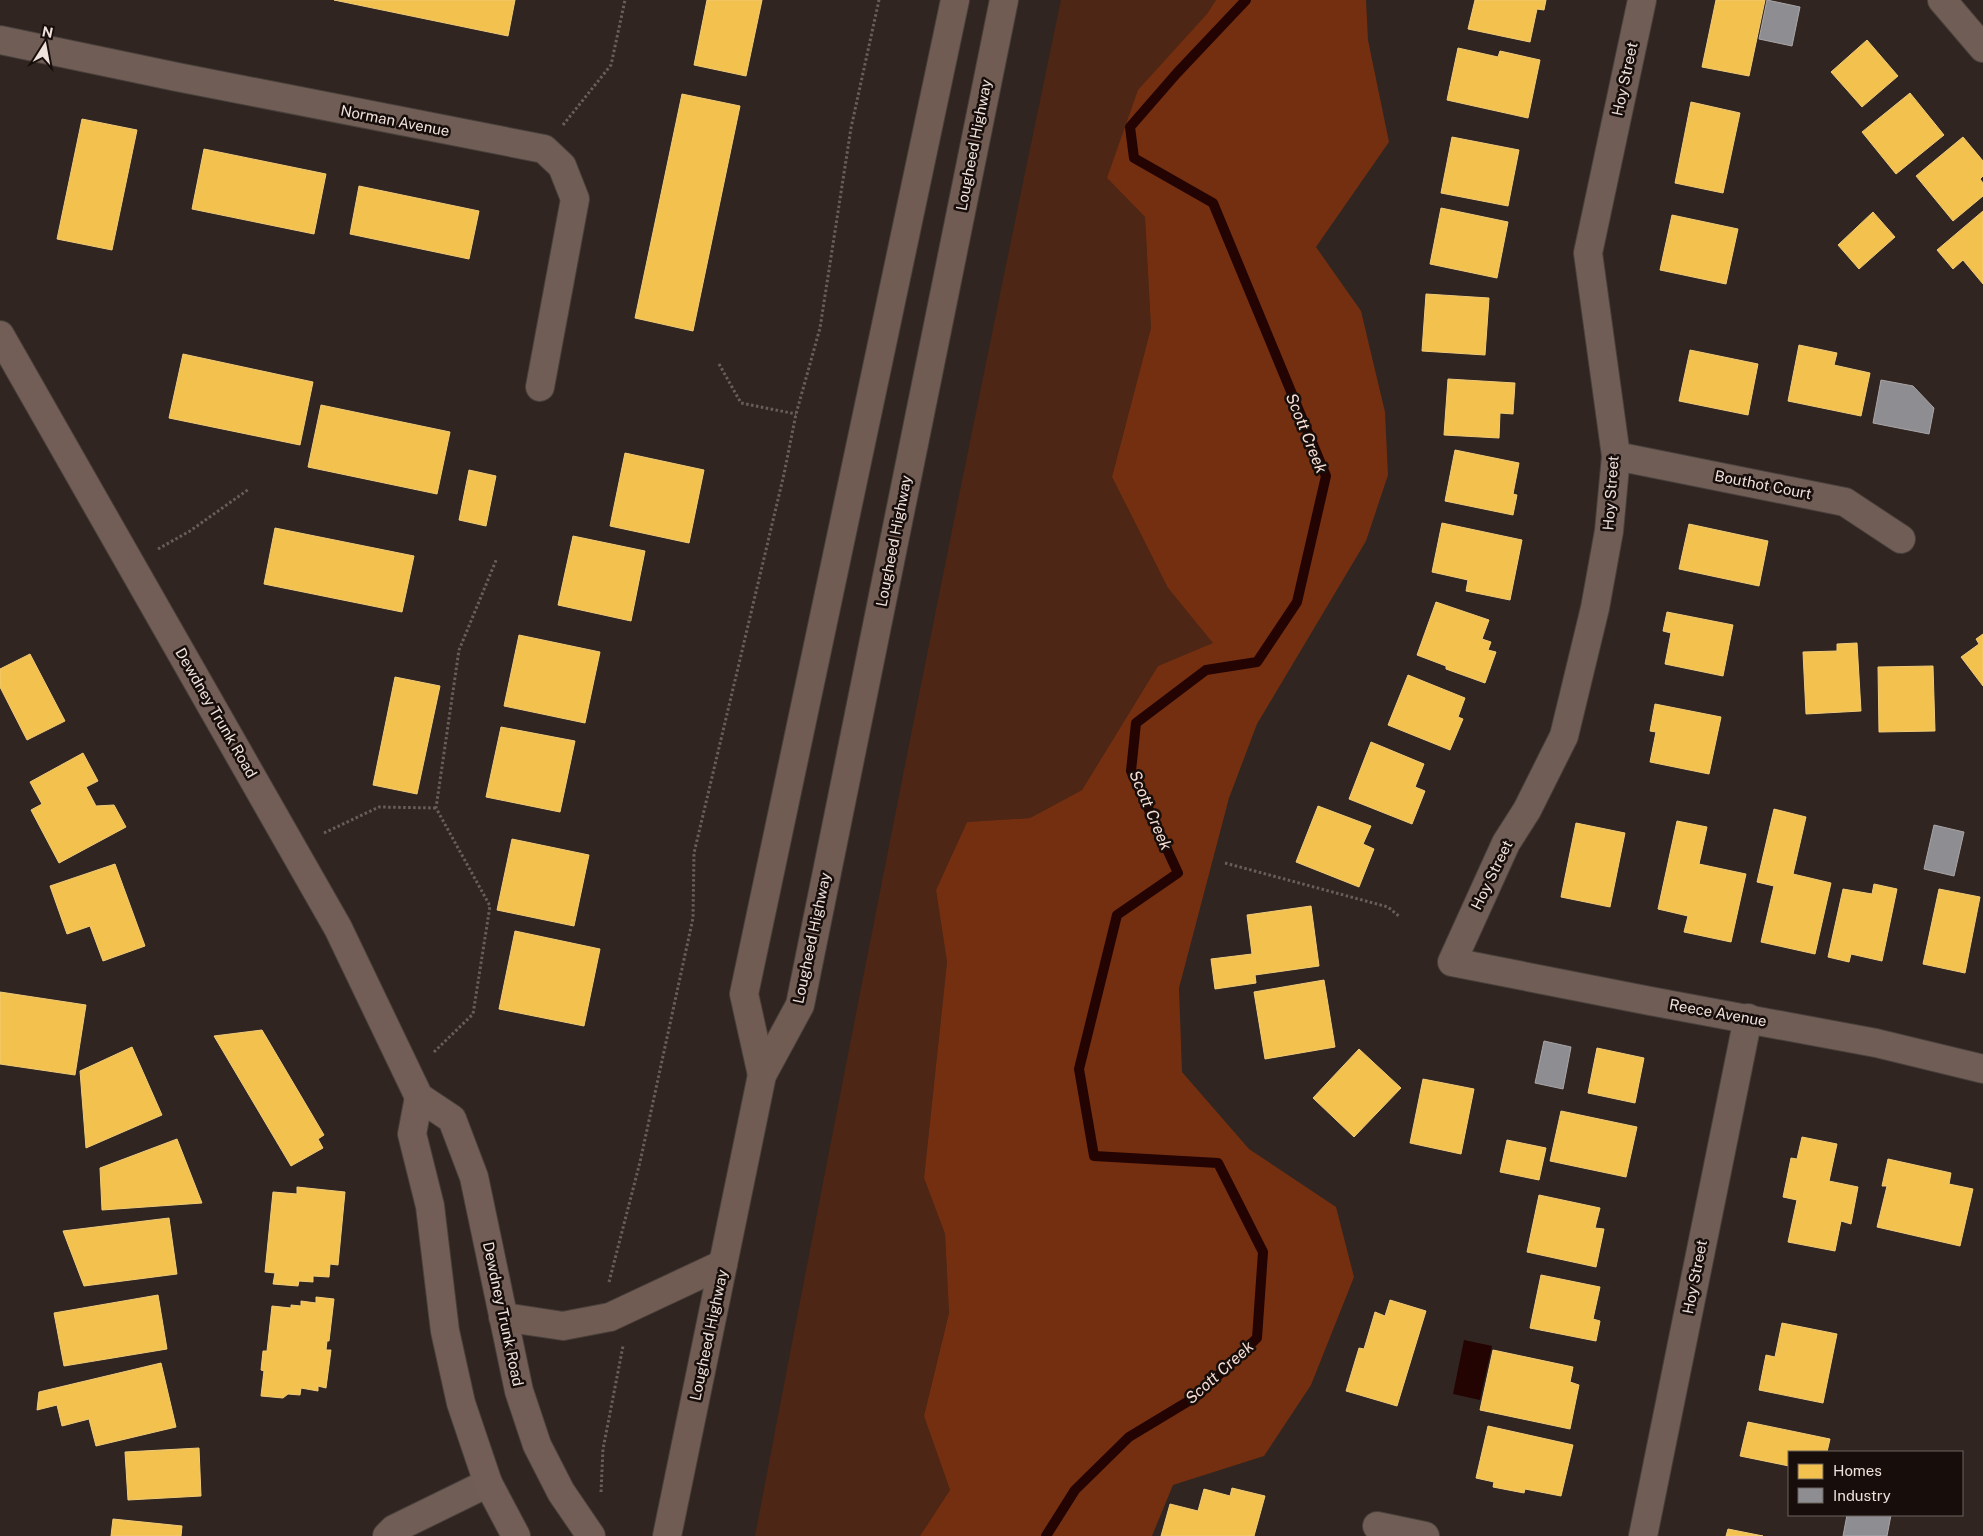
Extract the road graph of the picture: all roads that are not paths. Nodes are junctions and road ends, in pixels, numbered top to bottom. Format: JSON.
{"nodes":[{"id":1,"x":955,"y":0,"type":"edge"},
{"id":2,"x":1004,"y":0,"type":"edge"},
{"id":3,"x":1642,"y":0,"type":"edge"},
{"id":4,"x":1942,"y":0,"type":"edge"},
{"id":5,"x":0,"y":40,"type":"edge"},
{"id":6,"x":1983,"y":48,"type":"edge"},
{"id":7,"x":0,"y":335,"type":"edge"},
{"id":8,"x":540,"y":387,"type":"dead end"},
{"id":9,"x":1616,"y":456,"type":"junction"},
{"id":10,"x":1901,"y":539,"type":"dead end"},
{"id":11,"x":1452,"y":962,"type":"joint"},
{"id":12,"x":1748,"y":1018,"type":"junction"},
{"id":13,"x":1983,"y":1069,"type":"edge"},
{"id":14,"x":762,"y":1075,"type":"junction"},
{"id":15,"x":414,"y":1087,"type":"junction"},
{"id":16,"x":723,"y":1264,"type":"junction"},
{"id":17,"x":503,"y":1317,"type":"junction"},
{"id":18,"x":488,"y":1483,"type":"junction"},
{"id":19,"x":1377,"y":1526,"type":"dead end"},
{"id":20,"x":387,"y":1536,"type":"edge"},
{"id":21,"x":516,"y":1536,"type":"edge"},
{"id":22,"x":591,"y":1536,"type":"edge"},
{"id":23,"x":667,"y":1536,"type":"edge"},
{"id":24,"x":1425,"y":1536,"type":"edge"},
{"id":25,"x":1643,"y":1536,"type":"edge"}],
"edges":[{"from":1,"to":14,"type":"main road","name":"Lougheed Highway"},
{"from":2,"to":14,"type":"main road","name":"Lougheed Highway"},
{"from":3,"to":9,"type":"street","name":"Hoy Street"},
{"from":4,"to":6,"type":"street"},
{"from":5,"to":8,"type":"street","name":"Norman Avenue"},
{"from":7,"to":15,"type":"main road","name":"Dewdney Trunk Road"},
{"from":9,"to":10,"type":"street","name":"Bouthot Court"},
{"from":9,"to":11,"type":"street","name":"Hoy Street"},
{"from":11,"to":12,"type":"street","name":"Reece Avenue"},
{"from":12,"to":13,"type":"street","name":"Reece Avenue"},
{"from":12,"to":25,"type":"street","name":"Hoy Street"},
{"from":14,"to":16,"type":"main road","name":"Lougheed Highway"},
{"from":15,"to":17,"type":"main road","name":"Dewdney Trunk Road"},
{"from":15,"to":18,"type":"main road"},
{"from":16,"to":17,"type":"main road"},
{"from":16,"to":23,"type":"main road","name":"Lougheed Highway"},
{"from":17,"to":22,"type":"main road","name":"Dewdney Trunk Road"},
{"from":18,"to":20,"type":"street"},
{"from":18,"to":21,"type":"main road"},
{"from":19,"to":24,"type":"street"}]}
